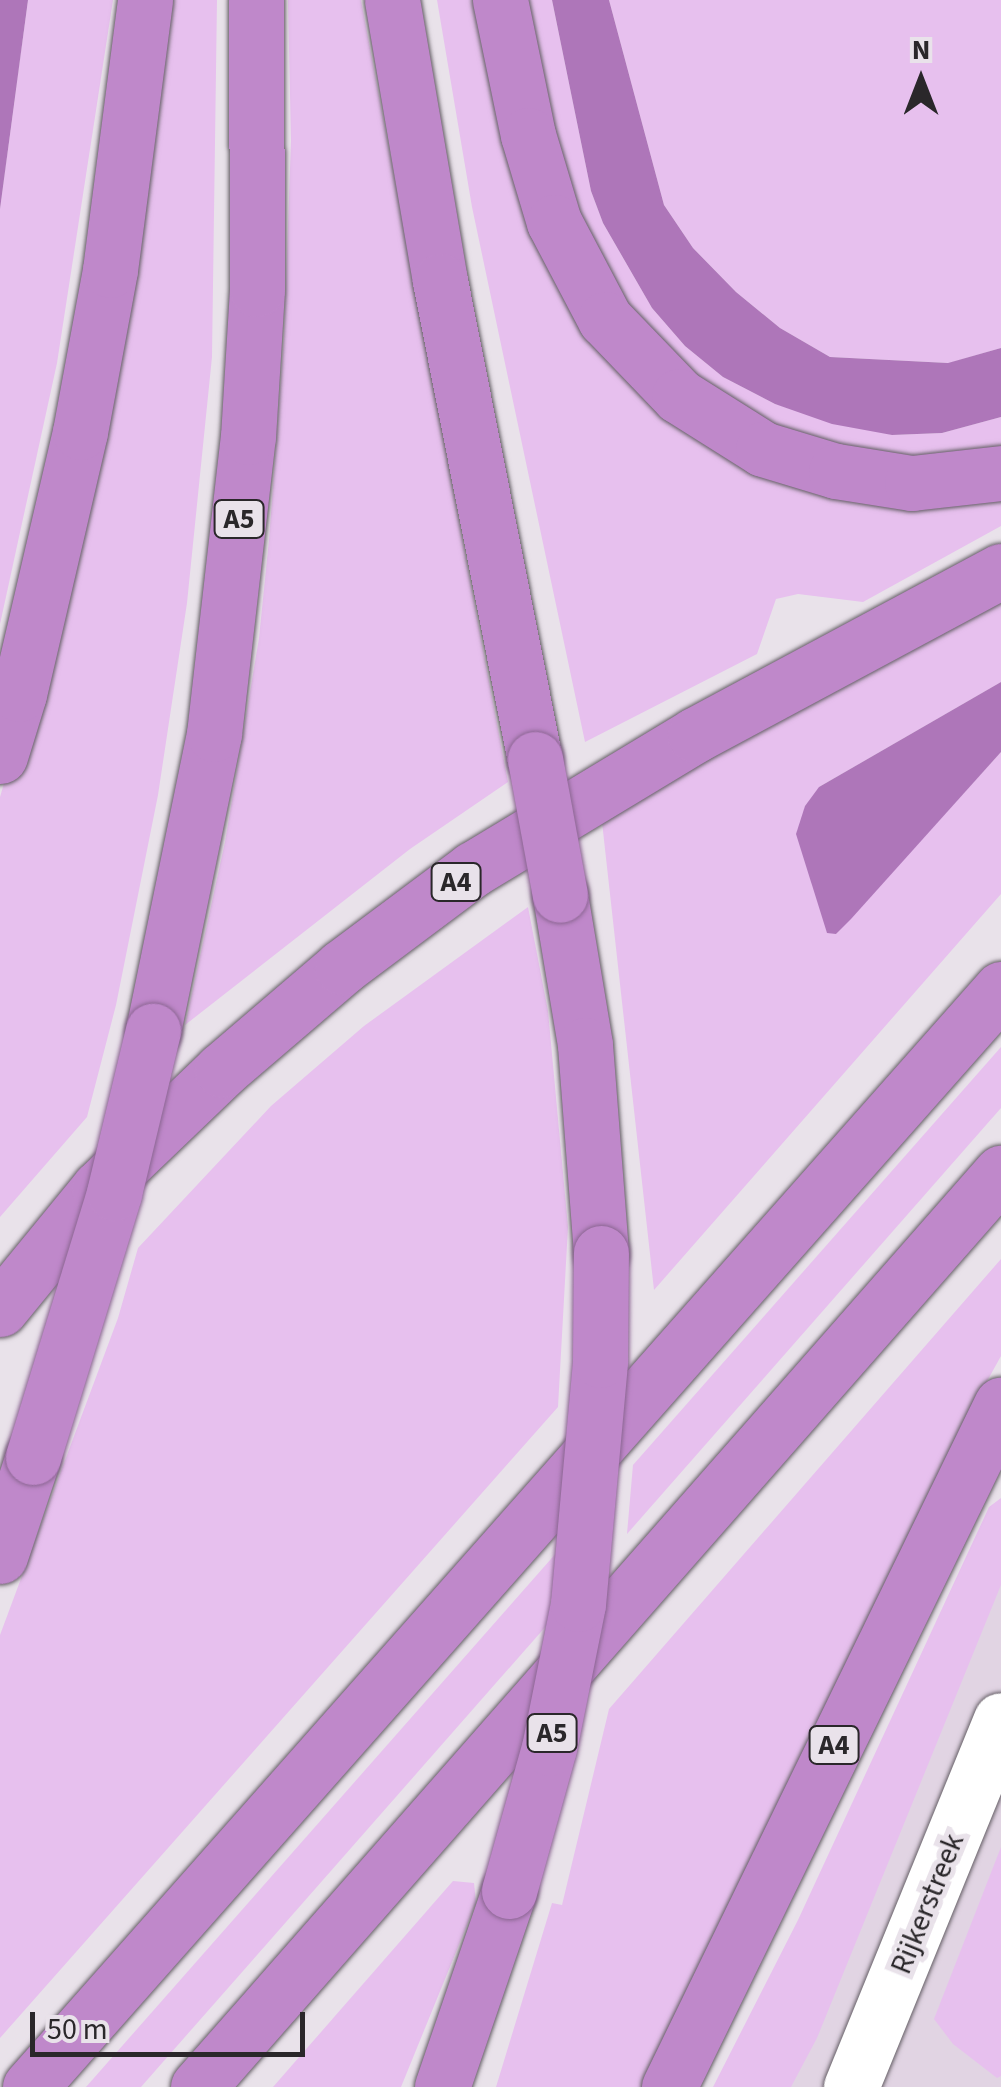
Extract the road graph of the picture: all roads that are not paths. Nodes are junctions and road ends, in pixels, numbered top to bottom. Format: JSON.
{"nodes":[{"id":1,"x":145,"y":0,"type":"edge"},
{"id":2,"x":256,"y":0,"type":"edge"},
{"id":3,"x":392,"y":0,"type":"edge"},
{"id":4,"x":500,"y":0,"type":"edge"},
{"id":5,"x":1001,"y":473,"type":"edge"},
{"id":6,"x":1001,"y":571,"type":"edge"},
{"id":7,"x":0,"y":756,"type":"edge"},
{"id":8,"x":1001,"y":989,"type":"edge"},
{"id":9,"x":1001,"y":1173,"type":"edge"},
{"id":10,"x":0,"y":1309,"type":"edge"},
{"id":11,"x":1001,"y":1405,"type":"edge"},
{"id":12,"x":0,"y":1556,"type":"edge"},
{"id":13,"x":1001,"y":1720,"type":"edge"},
{"id":14,"x":1001,"y":1820,"type":"edge"},
{"id":15,"x":30,"y":2087,"type":"edge"},
{"id":16,"x":198,"y":2087,"type":"edge"},
{"id":17,"x":442,"y":2087,"type":"edge"},
{"id":18,"x":669,"y":2087,"type":"edge"},
{"id":19,"x":851,"y":2087,"type":"edge"},
{"id":20,"x":888,"y":2087,"type":"edge"}],
"edges":[{"from":1,"to":7,"type":"highway"},
{"from":2,"to":12,"type":"highway","number":"A5","bridge":true},
{"from":3,"to":17,"type":"highway","number":"A5","bridge":true},
{"from":4,"to":5,"type":"highway"},
{"from":6,"to":10,"type":"highway","number":"A4"},
{"from":8,"to":15,"type":"highway"},
{"from":9,"to":16,"type":"highway"},
{"from":11,"to":18,"type":"highway","number":"A4"},
{"from":13,"to":19,"type":"street","name":"Rijkerstreek"},
{"from":14,"to":20,"type":"street","name":"Rijkerstreek"}]}
